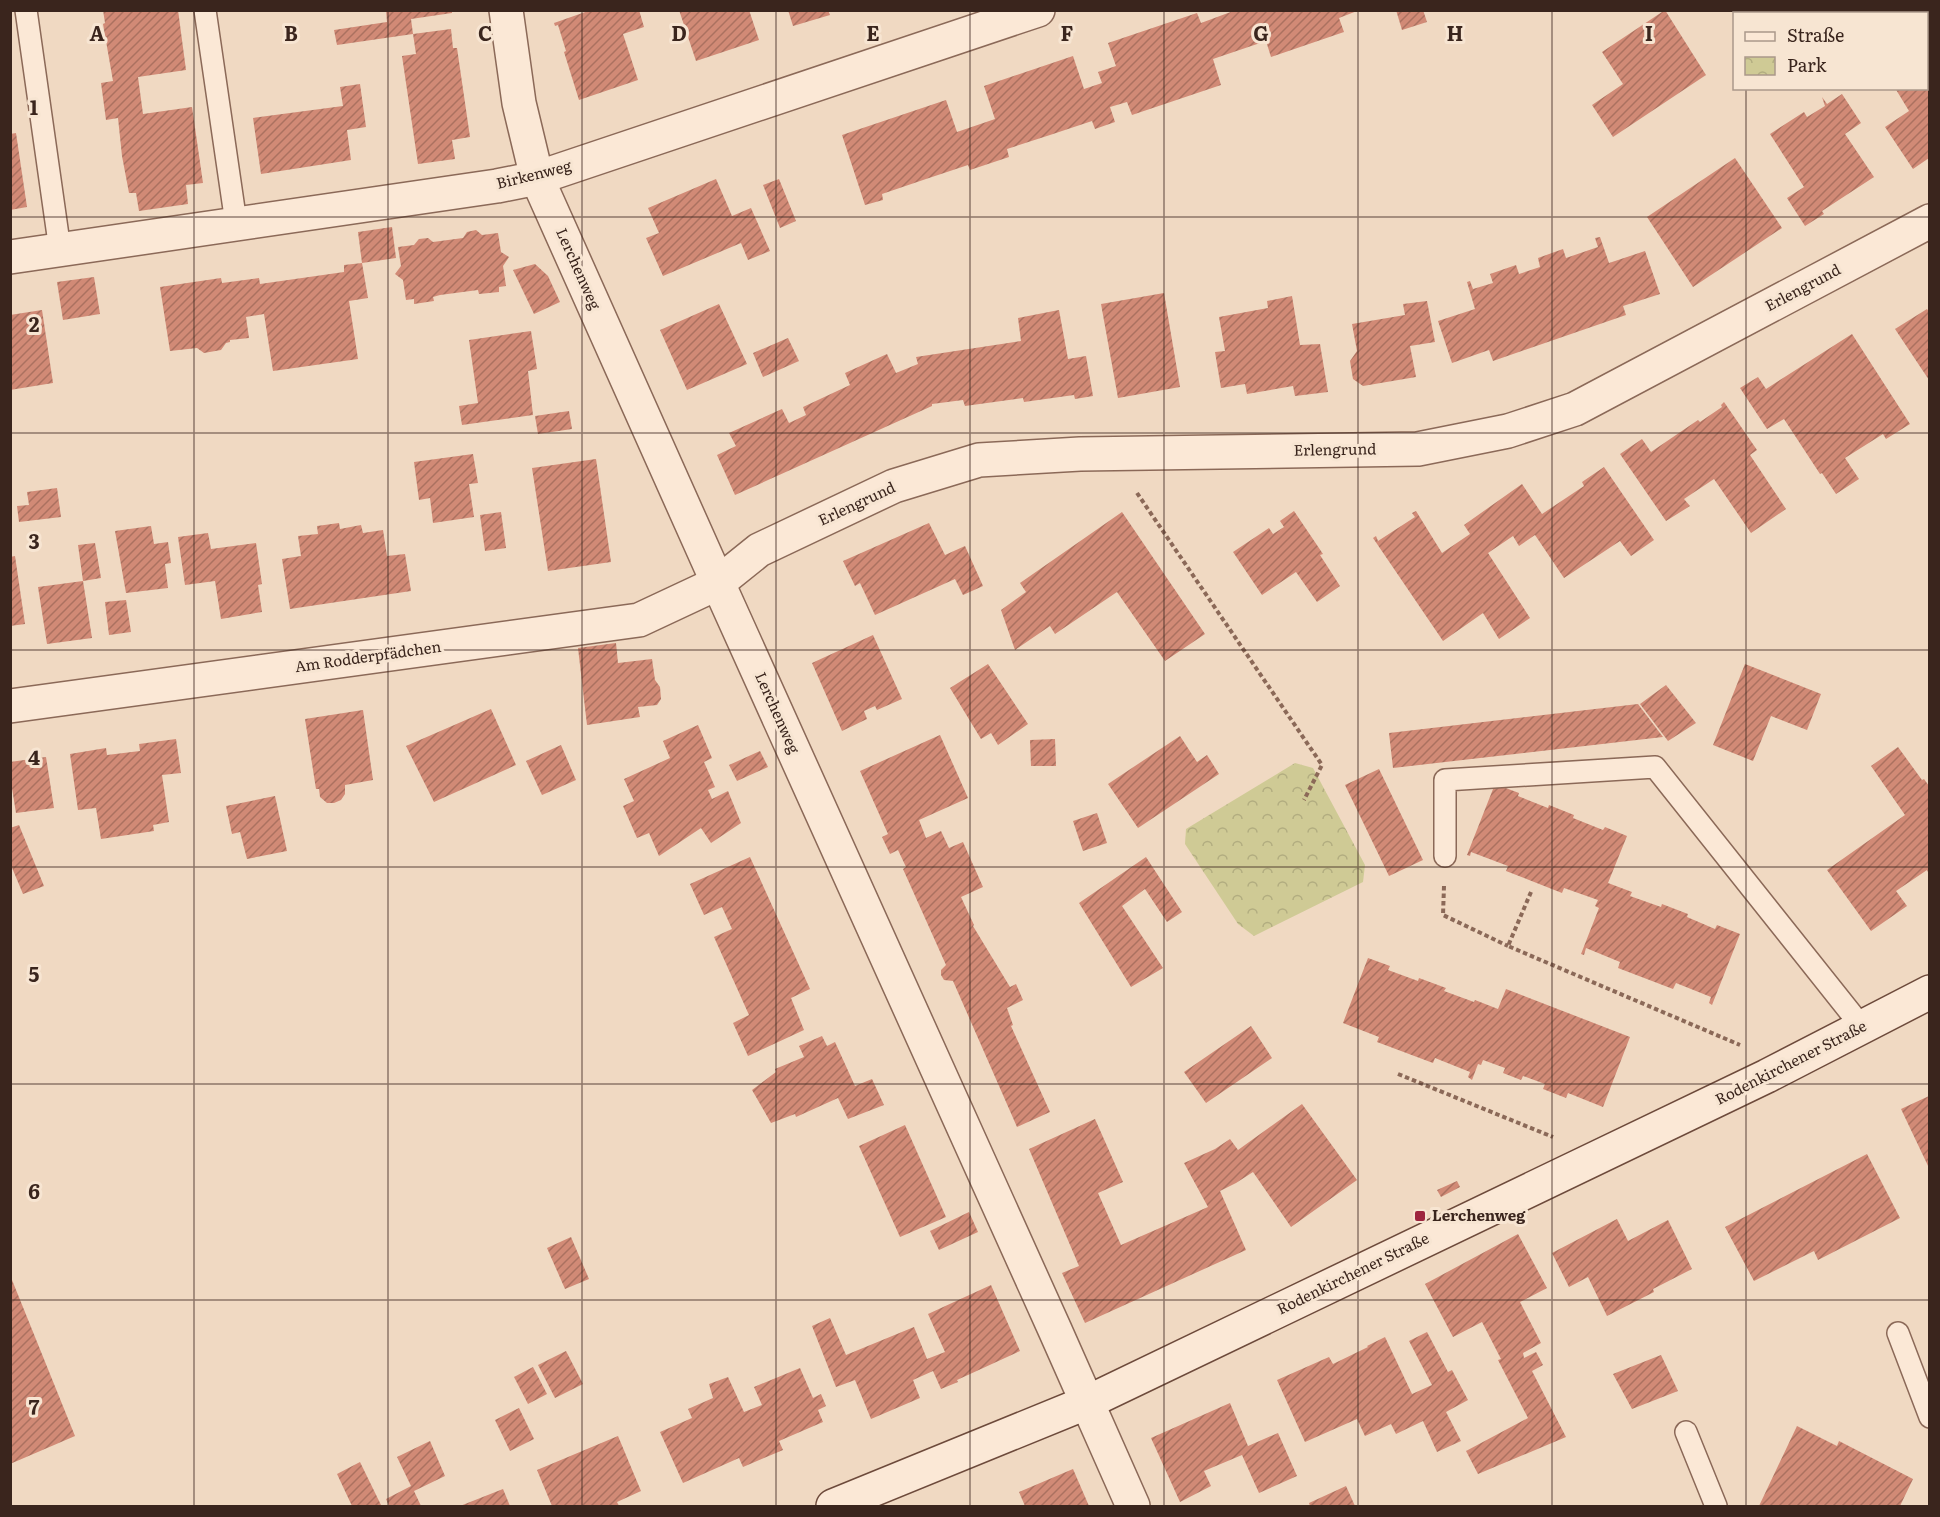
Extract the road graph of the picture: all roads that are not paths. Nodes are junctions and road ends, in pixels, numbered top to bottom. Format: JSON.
{"nodes":[{"id":1,"x":26,"y":10,"type":"edge"},
{"id":2,"x":205,"y":10,"type":"edge"},
{"id":3,"x":506,"y":10,"type":"edge"},
{"id":4,"x":1038,"y":10,"type":"edge"},
{"id":5,"x":537,"y":178,"type":"junction"},
{"id":6,"x":1929,"y":220,"type":"edge"},
{"id":7,"x":236,"y":223,"type":"junction"},
{"id":8,"x":60,"y":250,"type":"junction"},
{"id":9,"x":10,"y":257,"type":"edge"},
{"id":10,"x":718,"y":583,"type":"junction"},
{"id":11,"x":10,"y":706,"type":"edge"},
{"id":12,"x":1445,"y":856,"type":"road end"},
{"id":13,"x":1929,"y":992,"type":"edge"},
{"id":14,"x":1862,"y":1027,"type":"junction"},
{"id":15,"x":1898,"y":1333,"type":"dead end"},
{"id":16,"x":1088,"y":1402,"type":"junction"},
{"id":17,"x":1929,"y":1417,"type":"edge"},
{"id":18,"x":1686,"y":1432,"type":"dead end"},
{"id":19,"x":833,"y":1506,"type":"edge"},
{"id":20,"x":1133,"y":1506,"type":"edge"},
{"id":21,"x":1716,"y":1506,"type":"edge"}],
"edges":[{"from":1,"to":8,"type":"lane"},
{"from":2,"to":7,"type":"lane"},
{"from":3,"to":5,"type":"street","name":"Lerchenweg"},
{"from":4,"to":5,"type":"street","name":"Birkenweg"},
{"from":5,"to":7,"type":"street","name":"Birkenweg"},
{"from":5,"to":10,"type":"street","name":"Lerchenweg"},
{"from":6,"to":10,"type":"street","name":"Erlengrund"},
{"from":7,"to":8,"type":"street","name":"Birkenweg"},
{"from":8,"to":9,"type":"street","name":"Birkenweg"},
{"from":10,"to":11,"type":"street","name":"Am Rodderpfädchen"},
{"from":10,"to":16,"type":"street","name":"Lerchenweg"},
{"from":12,"to":14,"type":"lane"},
{"from":13,"to":14,"type":"street","name":"Rodenkirchener Straße"},
{"from":14,"to":16,"type":"street","name":"Rodenkirchener Straße"},
{"from":15,"to":17,"type":"lane"},
{"from":16,"to":19,"type":"street","name":"Rodenkirchener Straße"},
{"from":16,"to":20,"type":"street","name":"Lerchenweg"},
{"from":18,"to":21,"type":"lane"}]}
